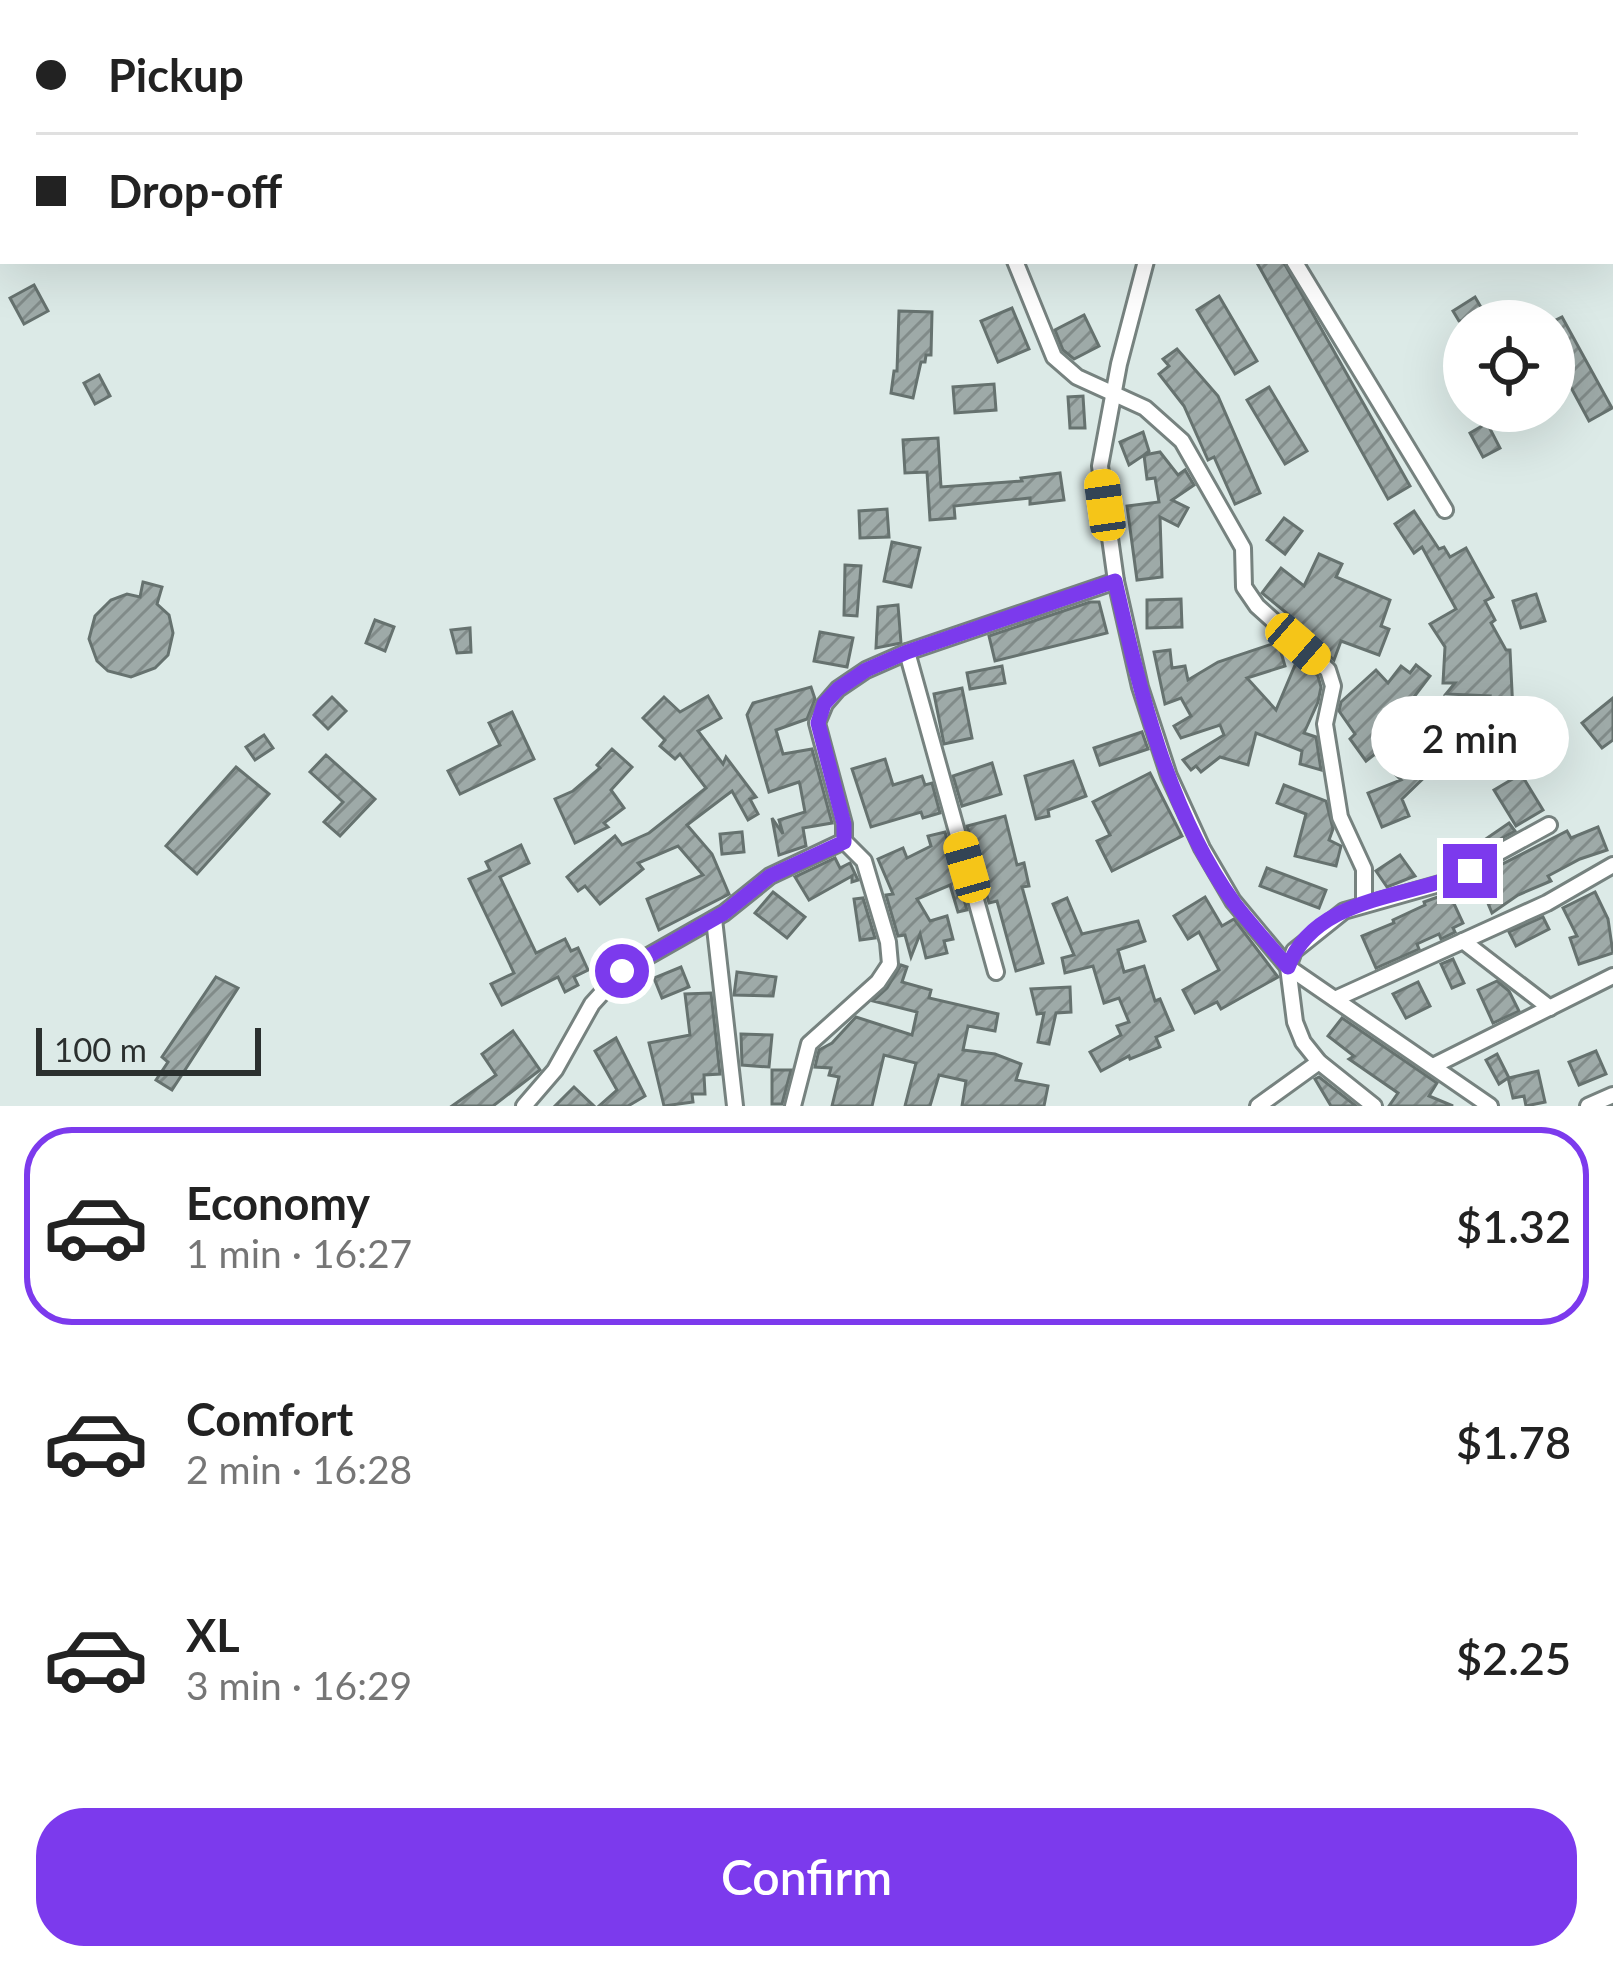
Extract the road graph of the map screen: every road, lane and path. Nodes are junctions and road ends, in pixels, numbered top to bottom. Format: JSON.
{"nodes":[{"id":1,"x":1016,"y":264,"type":"edge"},
{"id":2,"x":1145,"y":264,"type":"edge"},
{"id":3,"x":1296,"y":264,"type":"edge"},
{"id":4,"x":1112,"y":395,"type":"junction"},
{"id":5,"x":1445,"y":510,"type":"dead end"},
{"id":6,"x":1115,"y":581,"type":"junction"},
{"id":7,"x":907,"y":652,"type":"junction"},
{"id":8,"x":1549,"y":824,"type":"dead end"},
{"id":9,"x":844,"y":842,"type":"junction"},
{"id":10,"x":1613,"y":865,"type":"edge"},
{"id":11,"x":1364,"y":903,"type":"junction"},
{"id":12,"x":714,"y":919,"type":"junction"},
{"id":13,"x":1463,"y":941,"type":"junction"},
{"id":14,"x":1288,"y":967,"type":"junction"},
{"id":15,"x":996,"y":972,"type":"dead end"},
{"id":16,"x":1613,"y":976,"type":"edge"},
{"id":17,"x":1335,"y":999,"type":"junction"},
{"id":18,"x":1550,"y":1008,"type":"junction"},
{"id":19,"x":1319,"y":1062,"type":"junction"},
{"id":20,"x":1433,"y":1066,"type":"junction"},
{"id":21,"x":1613,"y":1095,"type":"edge"},
{"id":22,"x":524,"y":1106,"type":"edge"},
{"id":23,"x":735,"y":1106,"type":"edge"},
{"id":24,"x":793,"y":1106,"type":"edge"},
{"id":25,"x":1258,"y":1106,"type":"edge"},
{"id":26,"x":1375,"y":1106,"type":"edge"},
{"id":27,"x":1490,"y":1106,"type":"edge"},
{"id":28,"x":1588,"y":1106,"type":"edge"}],
"edges":[{"from":1,"to":4,"type":"street"},
{"from":2,"to":4,"type":"street"},
{"from":3,"to":5,"type":"street"},
{"from":4,"to":6,"type":"street"},
{"from":4,"to":11,"type":"street"},
{"from":6,"to":7,"type":"street"},
{"from":6,"to":14,"type":"street"},
{"from":7,"to":9,"type":"street"},
{"from":7,"to":15,"type":"street"},
{"from":8,"to":11,"type":"street"},
{"from":9,"to":12,"type":"street"},
{"from":9,"to":24,"type":"street"},
{"from":10,"to":13,"type":"street"},
{"from":11,"to":14,"type":"street"},
{"from":12,"to":22,"type":"street"},
{"from":12,"to":23,"type":"street"},
{"from":13,"to":17,"type":"street"},
{"from":13,"to":18,"type":"street"},
{"from":14,"to":17,"type":"street"},
{"from":14,"to":19,"type":"street"},
{"from":16,"to":18,"type":"street"},
{"from":17,"to":20,"type":"street"},
{"from":18,"to":20,"type":"street"},
{"from":19,"to":25,"type":"street"},
{"from":19,"to":26,"type":"street"},
{"from":20,"to":27,"type":"street"},
{"from":21,"to":28,"type":"street"}]}
